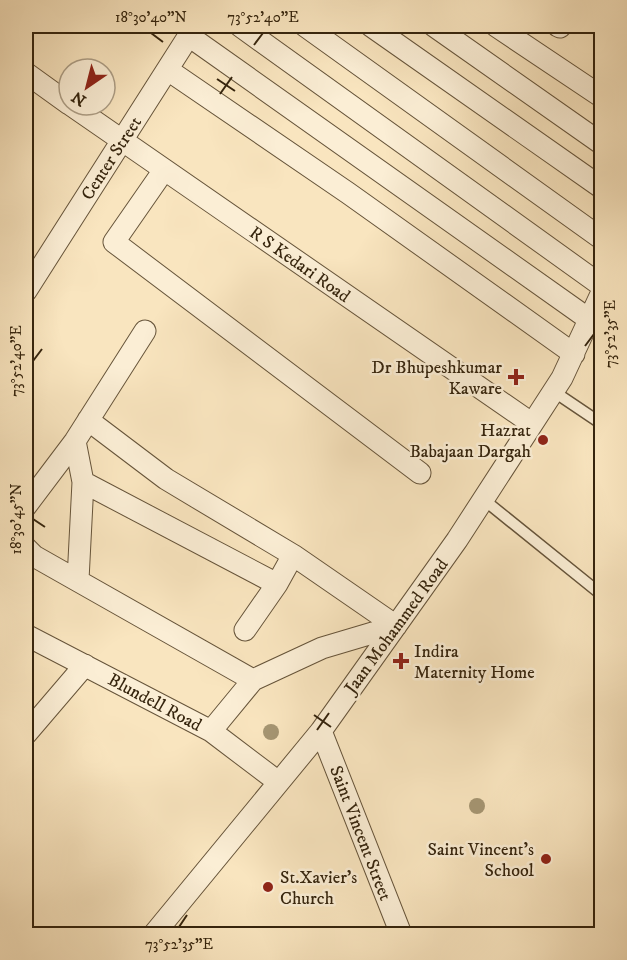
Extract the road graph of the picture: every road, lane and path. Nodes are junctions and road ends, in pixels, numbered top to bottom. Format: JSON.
{"nodes":[{"id":1,"x":240,"y":26,"type":"edge"},
{"id":2,"x":305,"y":26,"type":"edge"},
{"id":3,"x":371,"y":26,"type":"edge"},
{"id":4,"x":434,"y":26,"type":"edge"},
{"id":5,"x":496,"y":26,"type":"edge"},
{"id":6,"x":192,"y":31,"type":"edge"},
{"id":7,"x":168,"y":69,"type":"junction"},
{"id":8,"x":26,"y":73,"type":"edge"},
{"id":9,"x":57,"y":95,"type":"edge"},
{"id":10,"x":602,"y":97,"type":"edge"},
{"id":11,"x":88,"y":117,"type":"edge"},
{"id":12,"x":121,"y":141,"type":"junction"},
{"id":13,"x":602,"y":144,"type":"edge"},
{"id":14,"x":164,"y":170,"type":"junction"},
{"id":15,"x":602,"y":188,"type":"edge"},
{"id":16,"x":602,"y":239,"type":"edge"},
{"id":17,"x":602,"y":286,"type":"edge"},
{"id":18,"x":26,"y":291,"type":"edge"},
{"id":19,"x":602,"y":292,"type":"edge"},
{"id":20,"x":593,"y":328,"type":"edge"},
{"id":21,"x":145,"y":331,"type":"dead end"},
{"id":22,"x":574,"y":354,"type":"junction"},
{"id":23,"x":553,"y":392,"type":"junction"},
{"id":24,"x":88,"y":420,"type":"junction"},
{"id":25,"x":531,"y":423,"type":"junction"},
{"id":26,"x":602,"y":424,"type":"edge"},
{"id":27,"x":75,"y":441,"type":"junction"},
{"id":28,"x":420,"y":473,"type":"dead end"},
{"id":29,"x":83,"y":482,"type":"junction"},
{"id":30,"x":483,"y":499,"type":"junction"},
{"id":31,"x":26,"y":506,"type":"edge"},
{"id":32,"x":26,"y":548,"type":"edge"},
{"id":33,"x":293,"y":555,"type":"junction"},
{"id":34,"x":78,"y":580,"type":"junction"},
{"id":35,"x":277,"y":584,"type":"junction"},
{"id":36,"x":602,"y":595,"type":"edge"},
{"id":37,"x":396,"y":626,"type":"junction"},
{"id":38,"x":245,"y":630,"type":"dead end"},
{"id":39,"x":26,"y":634,"type":"edge"},
{"id":40,"x":85,"y":665,"type":"junction"},
{"id":41,"x":253,"y":680,"type":"junction"},
{"id":42,"x":321,"y":730,"type":"junction"},
{"id":43,"x":211,"y":731,"type":"junction"},
{"id":44,"x":26,"y":734,"type":"edge"},
{"id":45,"x":278,"y":781,"type":"junction"},
{"id":46,"x":154,"y":934,"type":"edge"},
{"id":47,"x":401,"y":934,"type":"edge"}],
"edges":[{"from":1,"to":17,"type":"street"},
{"from":2,"to":16,"type":"street"},
{"from":3,"to":15,"type":"street"},
{"from":4,"to":13,"type":"street"},
{"from":5,"to":10,"type":"street"},
{"from":6,"to":7,"type":"street","name":"Center Street"},
{"from":6,"to":20,"type":"street"},
{"from":7,"to":12,"type":"street","name":"Center Street"},
{"from":7,"to":22,"type":"street"},
{"from":8,"to":9,"type":"street","name":"R S Kedari Road"},
{"from":11,"to":12,"type":"street","name":"R S Kedari Road"},
{"from":12,"to":14,"type":"street","name":"R S Kedari Road"},
{"from":12,"to":18,"type":"street","name":"Center Street"},
{"from":14,"to":25,"type":"street","name":"R S Kedari Road"},
{"from":14,"to":28,"type":"street"},
{"from":19,"to":20,"type":"street","name":"Jaan Mohammed Road"},
{"from":20,"to":22,"type":"street","name":"Jaan Mohammed Road"},
{"from":21,"to":24,"type":"street"},
{"from":22,"to":23,"type":"street","name":"Jaan Mohammed Road"},
{"from":23,"to":25,"type":"street","name":"Jaan Mohammed Road"},
{"from":23,"to":26,"type":"lane"},
{"from":24,"to":27,"type":"street"},
{"from":24,"to":33,"type":"street"},
{"from":25,"to":30,"type":"street","name":"Jaan Mohammed Road"},
{"from":27,"to":29,"type":"street"},
{"from":27,"to":31,"type":"street"},
{"from":29,"to":34,"type":"street"},
{"from":29,"to":35,"type":"street"},
{"from":30,"to":36,"type":"lane"},
{"from":30,"to":37,"type":"street","name":"Jaan Mohammed Road"},
{"from":32,"to":34,"type":"street"},
{"from":33,"to":35,"type":"street"},
{"from":33,"to":37,"type":"street"},
{"from":34,"to":41,"type":"street"},
{"from":35,"to":38,"type":"street"},
{"from":37,"to":41,"type":"street"},
{"from":37,"to":42,"type":"street","name":"Jaan Mohammed Road"},
{"from":39,"to":40,"type":"street","name":"Blundell Road"},
{"from":40,"to":43,"type":"street","name":"Blundell Road"},
{"from":40,"to":44,"type":"street"},
{"from":41,"to":43,"type":"street"},
{"from":42,"to":45,"type":"street","name":"Jaan Mohammed Road"},
{"from":42,"to":47,"type":"street","name":"Saint Vincent Street"},
{"from":43,"to":45,"type":"street","name":"Blundell Road"},
{"from":45,"to":46,"type":"street","name":"Jaan Mohammed Road"}]}
